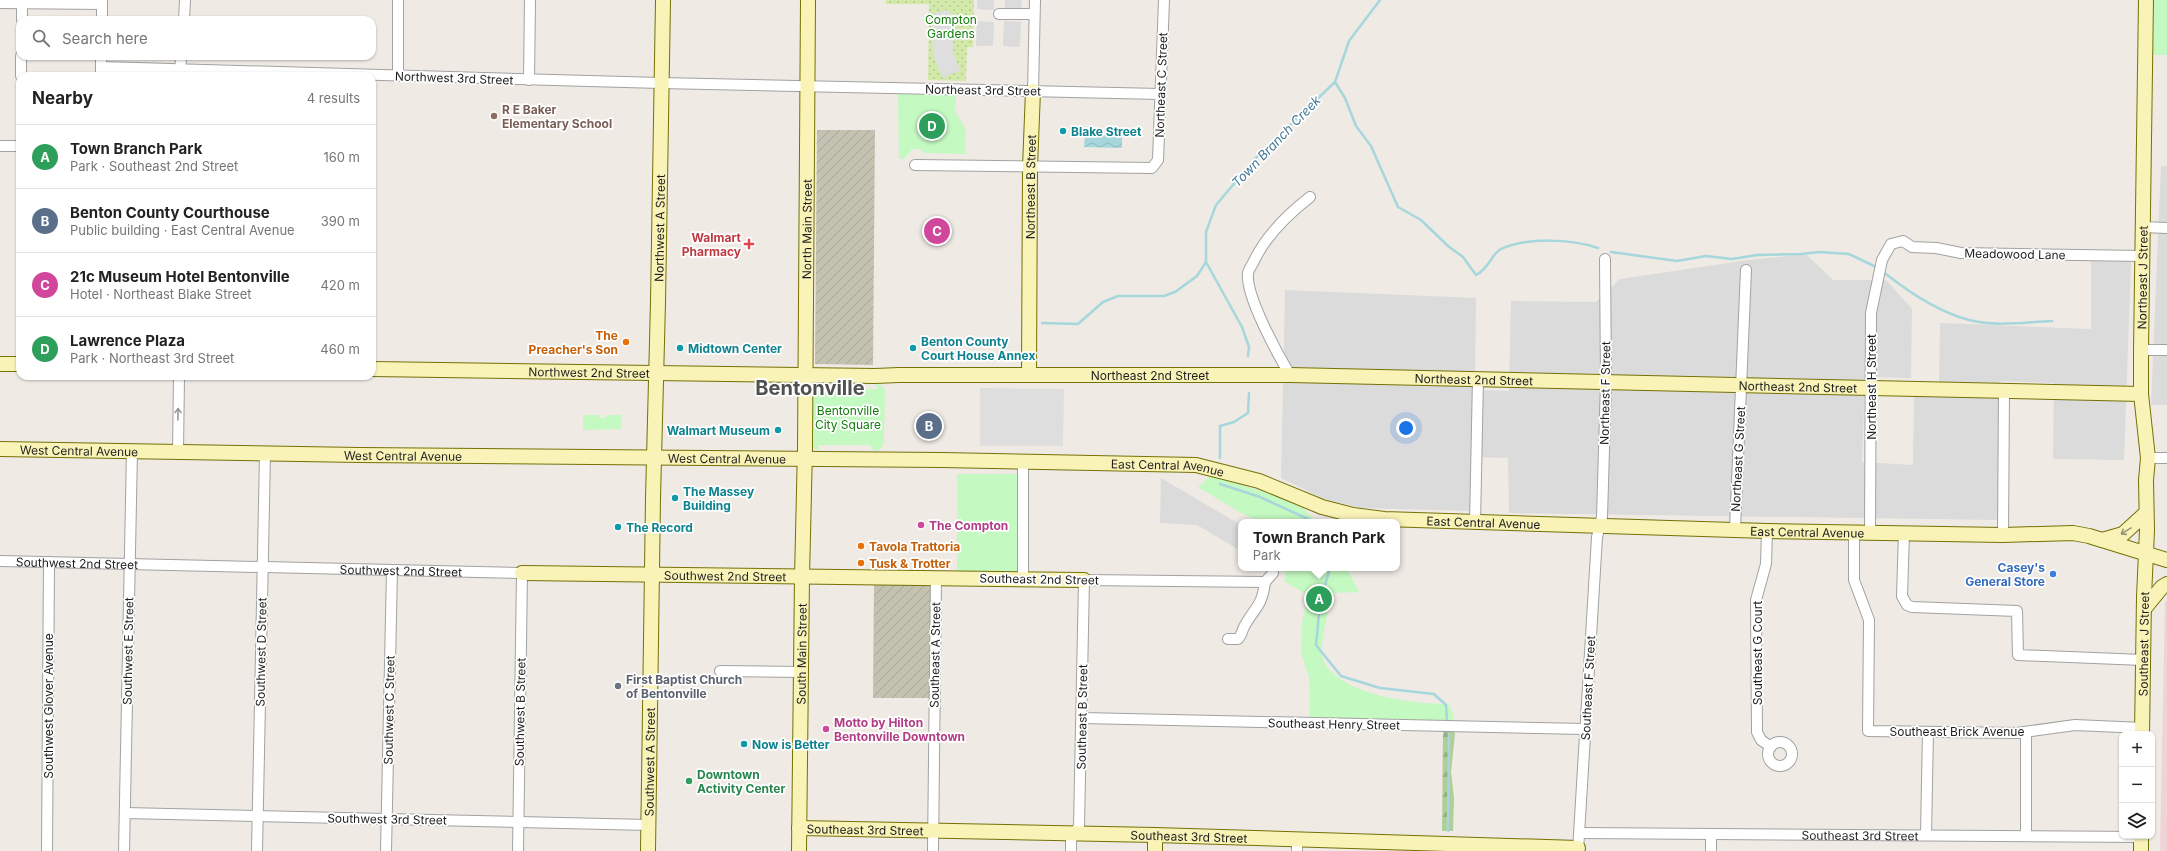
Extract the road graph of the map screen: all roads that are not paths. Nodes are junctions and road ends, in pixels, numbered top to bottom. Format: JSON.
{"nodes":[{"id":1,"x":185,"y":0,"type":"edge"},
{"id":2,"x":398,"y":0,"type":"edge"},
{"id":3,"x":530,"y":0,"type":"edge"},
{"id":4,"x":663,"y":0,"type":"edge"},
{"id":5,"x":808,"y":0,"type":"edge"},
{"id":6,"x":1035,"y":0,"type":"edge"},
{"id":7,"x":1164,"y":0,"type":"edge"},
{"id":8,"x":2146,"y":0,"type":"edge"},
{"id":9,"x":102,"y":2,"type":"edge"},
{"id":10,"x":0,"y":3,"type":"edge"},
{"id":11,"x":22,"y":3,"type":"junction"},
{"id":12,"x":999,"y":14,"type":"dead end"},
{"id":13,"x":1034,"y":14,"type":"junction"},
{"id":14,"x":22,"y":16,"type":"edge"},
{"id":15,"x":102,"y":16,"type":"edge"},
{"id":16,"x":184,"y":16,"type":"edge"},
{"id":17,"x":21,"y":60,"type":"edge"},
{"id":18,"x":101,"y":60,"type":"edge"},
{"id":19,"x":181,"y":60,"type":"edge"},
{"id":20,"x":101,"y":71,"type":"edge"},
{"id":21,"x":21,"y":72,"type":"edge"},
{"id":22,"x":141,"y":72,"type":"edge"},
{"id":23,"x":181,"y":72,"type":"edge"},
{"id":24,"x":376,"y":76,"type":"edge"},
{"id":25,"x":398,"y":76,"type":"junction"},
{"id":26,"x":529,"y":80,"type":"junction"},
{"id":27,"x":661,"y":83,"type":"junction"},
{"id":28,"x":806,"y":86,"type":"junction"},
{"id":29,"x":1033,"y":91,"type":"junction"},
{"id":30,"x":1160,"y":94,"type":"junction"},
{"id":31,"x":16,"y":145,"type":"edge"},
{"id":32,"x":0,"y":146,"type":"edge"},
{"id":33,"x":915,"y":165,"type":"dead end"},
{"id":34,"x":1030,"y":166,"type":"junction"},
{"id":35,"x":1310,"y":197,"type":"dead end"},
{"id":36,"x":2143,"y":227,"type":"junction"},
{"id":37,"x":2167,"y":228,"type":"edge"},
{"id":38,"x":1891,"y":244,"type":"joint"},
{"id":39,"x":2142,"y":256,"type":"junction"},
{"id":40,"x":1605,"y":259,"type":"dead end"},
{"id":41,"x":1746,"y":270,"type":"dead end"},
{"id":42,"x":2141,"y":350,"type":"junction"},
{"id":43,"x":2167,"y":350,"type":"edge"},
{"id":44,"x":0,"y":364,"type":"edge"},
{"id":45,"x":16,"y":364,"type":"edge"},
{"id":46,"x":376,"y":369,"type":"edge"},
{"id":47,"x":656,"y":373,"type":"junction"},
{"id":48,"x":1029,"y":374,"type":"junction"},
{"id":49,"x":806,"y":375,"type":"junction"},
{"id":50,"x":1290,"y":375,"type":"junction"},
{"id":51,"x":1478,"y":378,"type":"junction"},
{"id":52,"x":179,"y":380,"type":"edge"},
{"id":53,"x":1606,"y":381,"type":"junction"},
{"id":54,"x":1741,"y":385,"type":"junction"},
{"id":55,"x":1870,"y":387,"type":"junction"},
{"id":56,"x":2004,"y":391,"type":"junction"},
{"id":57,"x":2141,"y":394,"type":"junction"},
{"id":58,"x":0,"y":450,"type":"edge"},
{"id":59,"x":132,"y":452,"type":"junction"},
{"id":60,"x":178,"y":452,"type":"junction"},
{"id":61,"x":265,"y":454,"type":"junction"},
{"id":62,"x":654,"y":457,"type":"junction"},
{"id":63,"x":805,"y":458,"type":"junction"},
{"id":64,"x":2148,"y":458,"type":"junction"},
{"id":65,"x":2167,"y":458,"type":"edge"},
{"id":66,"x":1023,"y":461,"type":"junction"},
{"id":67,"x":2145,"y":514,"type":"junction"},
{"id":68,"x":1392,"y":519,"type":"edge"},
{"id":69,"x":1400,"y":520,"type":"edge"},
{"id":70,"x":1475,"y":523,"type":"junction"},
{"id":71,"x":1600,"y":526,"type":"junction"},
{"id":72,"x":1735,"y":529,"type":"junction"},
{"id":73,"x":1767,"y":530,"type":"junction"},
{"id":74,"x":1854,"y":532,"type":"junction"},
{"id":75,"x":1870,"y":532,"type":"junction"},
{"id":76,"x":1904,"y":533,"type":"junction"},
{"id":77,"x":2003,"y":535,"type":"junction"},
{"id":78,"x":2102,"y":540,"type":"junction"},
{"id":79,"x":2146,"y":554,"type":"junction"},
{"id":80,"x":2167,"y":560,"type":"edge"},
{"id":81,"x":0,"y":561,"type":"edge"},
{"id":82,"x":49,"y":562,"type":"junction"},
{"id":83,"x":129,"y":564,"type":"junction"},
{"id":84,"x":263,"y":567,"type":"junction"},
{"id":85,"x":392,"y":570,"type":"junction"},
{"id":86,"x":522,"y":573,"type":"junction"},
{"id":87,"x":1273,"y":573,"type":"dead end"},
{"id":88,"x":653,"y":575,"type":"junction"},
{"id":89,"x":802,"y":576,"type":"junction"},
{"id":90,"x":936,"y":578,"type":"junction"},
{"id":91,"x":1023,"y":579,"type":"junction"},
{"id":92,"x":1084,"y":580,"type":"junction"},
{"id":93,"x":1265,"y":582,"type":"junction"},
{"id":94,"x":2167,"y":584,"type":"edge"},
{"id":95,"x":2144,"y":609,"type":"junction"},
{"id":96,"x":1228,"y":639,"type":"dead end"},
{"id":97,"x":2143,"y":660,"type":"junction"},
{"id":98,"x":720,"y":671,"type":"dead end"},
{"id":99,"x":801,"y":672,"type":"junction"},
{"id":100,"x":1082,"y":718,"type":"junction"},
{"id":101,"x":1585,"y":730,"type":"junction"},
{"id":102,"x":2143,"y":731,"type":"edge"},
{"id":103,"x":1928,"y":732,"type":"junction"},
{"id":104,"x":2026,"y":732,"type":"junction"},
{"id":105,"x":1771,"y":747,"type":"dead end"},
{"id":106,"x":125,"y":813,"type":"junction"},
{"id":107,"x":258,"y":816,"type":"junction"},
{"id":108,"x":387,"y":819,"type":"junction"},
{"id":109,"x":518,"y":822,"type":"junction"},
{"id":110,"x":649,"y":826,"type":"junction"},
{"id":111,"x":799,"y":828,"type":"junction"},
{"id":112,"x":933,"y":831,"type":"junction"},
{"id":113,"x":1580,"y":833,"type":"junction"},
{"id":114,"x":1074,"y":834,"type":"junction"},
{"id":115,"x":1711,"y":834,"type":"junction"},
{"id":116,"x":1156,"y":835,"type":"junction"},
{"id":117,"x":1926,"y":836,"type":"junction"},
{"id":118,"x":2026,"y":836,"type":"junction"},
{"id":119,"x":2141,"y":841,"type":"edge"},
{"id":120,"x":1297,"y":845,"type":"edge"},
{"id":121,"x":1578,"y":850,"type":"edge"},
{"id":122,"x":47,"y":851,"type":"edge"},
{"id":123,"x":124,"y":851,"type":"edge"},
{"id":124,"x":257,"y":851,"type":"edge"},
{"id":125,"x":386,"y":851,"type":"edge"},
{"id":126,"x":518,"y":851,"type":"edge"},
{"id":127,"x":648,"y":851,"type":"edge"},
{"id":128,"x":799,"y":851,"type":"edge"},
{"id":129,"x":933,"y":851,"type":"edge"},
{"id":130,"x":1071,"y":851,"type":"edge"},
{"id":131,"x":1155,"y":851,"type":"edge"},
{"id":132,"x":1711,"y":851,"type":"edge"}],
"edges":[{"from":1,"to":16,"type":"street"},
{"from":2,"to":25,"type":"street"},
{"from":3,"to":26,"type":"street"},
{"from":4,"to":27,"type":"street","name":"Northwest A Street"},
{"from":5,"to":28,"type":"street","name":"North Main Street"},
{"from":6,"to":13,"type":"street","name":"Northeast B Street"},
{"from":7,"to":30,"type":"street","name":"Northeast C Street"},
{"from":8,"to":36,"type":"street","name":"Northeast J Street"},
{"from":9,"to":11,"type":"street"},
{"from":9,"to":15,"type":"street"},
{"from":10,"to":11,"type":"street"},
{"from":11,"to":14,"type":"street"},
{"from":12,"to":13,"type":"street"},
{"from":13,"to":29,"type":"street","name":"Northeast B Street"},
{"from":17,"to":21,"type":"street"},
{"from":18,"to":20,"type":"street"},
{"from":19,"to":23,"type":"street"},
{"from":20,"to":22,"type":"street","name":"Northwest 3rd Street"},
{"from":24,"to":25,"type":"street","name":"Northwest 3rd Street"},
{"from":25,"to":26,"type":"street","name":"Northwest 3rd Street"},
{"from":26,"to":27,"type":"street","name":"Northwest 3rd Street"},
{"from":27,"to":28,"type":"street","name":"Northwest 3rd Street"},
{"from":27,"to":47,"type":"street","name":"Northwest A Street"},
{"from":28,"to":29,"type":"street","name":"Northeast 3rd Street"},
{"from":28,"to":49,"type":"street","name":"North Main Street"},
{"from":29,"to":30,"type":"street","name":"Northeast 3rd Street"},
{"from":29,"to":34,"type":"street","name":"Northeast B Street"},
{"from":30,"to":34,"type":"street","name":"Northeast C Street"},
{"from":31,"to":32,"type":"street"},
{"from":33,"to":34,"type":"street"},
{"from":34,"to":48,"type":"street","name":"Northeast B Street"},
{"from":35,"to":50,"type":"street"},
{"from":36,"to":37,"type":"street"},
{"from":36,"to":39,"type":"street","name":"Northeast J Street"},
{"from":38,"to":39,"type":"street","name":"Meadowood Lane"},
{"from":38,"to":55,"type":"street","name":"Northeast H Street"},
{"from":39,"to":42,"type":"street","name":"Northeast J Street"},
{"from":40,"to":53,"type":"street","name":"Northeast F Street"},
{"from":41,"to":54,"type":"street","name":"Northeast G Street"},
{"from":42,"to":43,"type":"street"},
{"from":42,"to":57,"type":"street","name":"Northeast J Street"},
{"from":44,"to":45,"type":"street"},
{"from":46,"to":47,"type":"street","name":"Northwest 2nd Street"},
{"from":47,"to":49,"type":"street","name":"Northwest 2nd Street"},
{"from":47,"to":62,"type":"street","name":"Northwest A Street"},
{"from":48,"to":49,"type":"street","name":"Northeast 2nd Street"},
{"from":48,"to":50,"type":"street","name":"Northeast 2nd Street"},
{"from":49,"to":63,"type":"street","name":"North Main Street"},
{"from":50,"to":51,"type":"street","name":"Northeast 2nd Street"},
{"from":51,"to":53,"type":"street","name":"Northeast 2nd Street"},
{"from":51,"to":70,"type":"street"},
{"from":60,"to":52,"type":"street","one_way":true},
{"from":53,"to":54,"type":"street","name":"Northeast 2nd Street"},
{"from":53,"to":71,"type":"street","name":"Northeast F Street"},
{"from":54,"to":55,"type":"street","name":"Northeast 2nd Street"},
{"from":54,"to":72,"type":"street","name":"Northeast G Street"},
{"from":55,"to":56,"type":"street","name":"Northeast 2nd Street"},
{"from":55,"to":75,"type":"street","name":"Northeast H Street"},
{"from":56,"to":57,"type":"street","name":"Northeast 2nd Street"},
{"from":56,"to":77,"type":"street"},
{"from":57,"to":64,"type":"street","name":"Northeast J Street"},
{"from":58,"to":59,"type":"street","name":"West Central Avenue"},
{"from":59,"to":60,"type":"street","name":"West Central Avenue"},
{"from":59,"to":83,"type":"street","name":"Southwest E Street"},
{"from":60,"to":61,"type":"street","name":"West Central Avenue"},
{"from":61,"to":62,"type":"street","name":"West Central Avenue"},
{"from":61,"to":84,"type":"street","name":"Southwest D Street"},
{"from":62,"to":63,"type":"street","name":"West Central Avenue"},
{"from":62,"to":88,"type":"street","name":"Southwest A Street"},
{"from":63,"to":66,"type":"street","name":"East Central Avenue"},
{"from":63,"to":89,"type":"street","name":"South Main Street"},
{"from":64,"to":65,"type":"street"},
{"from":64,"to":67,"type":"street","name":"Northeast J Street"},
{"from":66,"to":68,"type":"street","name":"East Central Avenue"},
{"from":66,"to":91,"type":"street"},
{"from":67,"to":78,"type":"street","one_way":true},
{"from":67,"to":79,"type":"street","name":"Northeast J Street"},
{"from":69,"to":70,"type":"street","name":"East Central Avenue"},
{"from":70,"to":71,"type":"street","name":"East Central Avenue"},
{"from":71,"to":72,"type":"street","name":"East Central Avenue"},
{"from":71,"to":101,"type":"street","name":"Southeast F Street"},
{"from":72,"to":73,"type":"street","name":"East Central Avenue"},
{"from":73,"to":74,"type":"street","name":"East Central Avenue"},
{"from":73,"to":105,"type":"street","name":"Southeast G Court"},
{"from":74,"to":75,"type":"street","name":"East Central Avenue"},
{"from":74,"to":103,"type":"street","name":"Southeast Brick Avenue"},
{"from":75,"to":76,"type":"street","name":"East Central Avenue"},
{"from":76,"to":77,"type":"street","name":"East Central Avenue"},
{"from":76,"to":97,"type":"street"},
{"from":77,"to":78,"type":"street","name":"East Central Avenue"},
{"from":78,"to":79,"type":"street","name":"East Central Avenue"},
{"from":79,"to":80,"type":"street","name":"East Central Avenue"},
{"from":79,"to":95,"type":"street","name":"Southeast J Street"},
{"from":81,"to":82,"type":"street","name":"Southwest 2nd Street"},
{"from":82,"to":83,"type":"street","name":"Southwest 2nd Street"},
{"from":82,"to":122,"type":"street","name":"Southwest Glover Avenue"},
{"from":83,"to":84,"type":"street","name":"Southwest 2nd Street"},
{"from":83,"to":106,"type":"street","name":"Southwest E Street"},
{"from":84,"to":85,"type":"street","name":"Southwest 2nd Street"},
{"from":84,"to":107,"type":"street","name":"Southwest D Street"},
{"from":85,"to":86,"type":"street","name":"Southwest 2nd Street"},
{"from":85,"to":108,"type":"street","name":"Southwest C Street"},
{"from":86,"to":88,"type":"street","name":"Southwest 2nd Street"},
{"from":86,"to":109,"type":"street","name":"Southwest B Street"},
{"from":87,"to":93,"type":"street"},
{"from":88,"to":89,"type":"street","name":"Southwest 2nd Street"},
{"from":88,"to":110,"type":"street","name":"Southwest A Street"},
{"from":89,"to":90,"type":"street","name":"Southeast 2nd Street"},
{"from":89,"to":99,"type":"street","name":"South Main Street"},
{"from":90,"to":91,"type":"street","name":"Southeast 2nd Street"},
{"from":90,"to":112,"type":"street","name":"Southeast A Street"},
{"from":91,"to":92,"type":"street","name":"Southeast 2nd Street"},
{"from":92,"to":93,"type":"street","name":"Southeast 2nd Street"},
{"from":92,"to":100,"type":"street","name":"Southeast B Street"},
{"from":93,"to":96,"type":"street"},
{"from":94,"to":95,"type":"street"},
{"from":95,"to":97,"type":"street","name":"Southeast J Street"},
{"from":97,"to":102,"type":"street","name":"Southeast J Street"},
{"from":98,"to":99,"type":"street"},
{"from":99,"to":111,"type":"street","name":"South Main Street"},
{"from":100,"to":101,"type":"street","name":"Southeast Henry Street"},
{"from":100,"to":114,"type":"street","name":"Southeast B Street"},
{"from":101,"to":113,"type":"street","name":"Southeast F Street"},
{"from":102,"to":104,"type":"street","name":"Southeast Brick Avenue"},
{"from":103,"to":104,"type":"street","name":"Southeast Brick Avenue"},
{"from":103,"to":117,"type":"street"},
{"from":104,"to":118,"type":"street"},
{"from":106,"to":107,"type":"street","name":"Southwest 3rd Street"},
{"from":106,"to":123,"type":"street","name":"Southwest E Street"},
{"from":107,"to":108,"type":"street","name":"Southwest 3rd Street"},
{"from":107,"to":124,"type":"street","name":"Southwest D Street"},
{"from":108,"to":109,"type":"street","name":"Southwest 3rd Street"},
{"from":108,"to":125,"type":"street","name":"Southwest C Street"},
{"from":109,"to":110,"type":"street","name":"Southwest 3rd Street"},
{"from":109,"to":126,"type":"street","name":"Southwest B Street"},
{"from":110,"to":127,"type":"street","name":"Southwest A Street"},
{"from":111,"to":112,"type":"street","name":"Southeast 3rd Street"},
{"from":111,"to":128,"type":"street","name":"South Main Street"},
{"from":112,"to":114,"type":"street","name":"Southeast 3rd Street"},
{"from":112,"to":129,"type":"street","name":"Southeast A Street"},
{"from":113,"to":115,"type":"street","name":"Southeast 3rd Street"},
{"from":113,"to":121,"type":"street","name":"Southeast F Street"},
{"from":114,"to":116,"type":"street","name":"Southeast 3rd Street"},
{"from":114,"to":130,"type":"street","name":"Southeast B Street"},
{"from":115,"to":117,"type":"street","name":"Southeast 3rd Street"},
{"from":115,"to":132,"type":"street"},
{"from":116,"to":120,"type":"street","name":"Southeast 3rd Street"},
{"from":116,"to":131,"type":"street"},
{"from":117,"to":118,"type":"street","name":"Southeast 3rd Street"},
{"from":118,"to":119,"type":"street","name":"Southeast 3rd Street"},
{"from":120,"to":121,"type":"street","name":"Southeast 3rd Street"}]}
